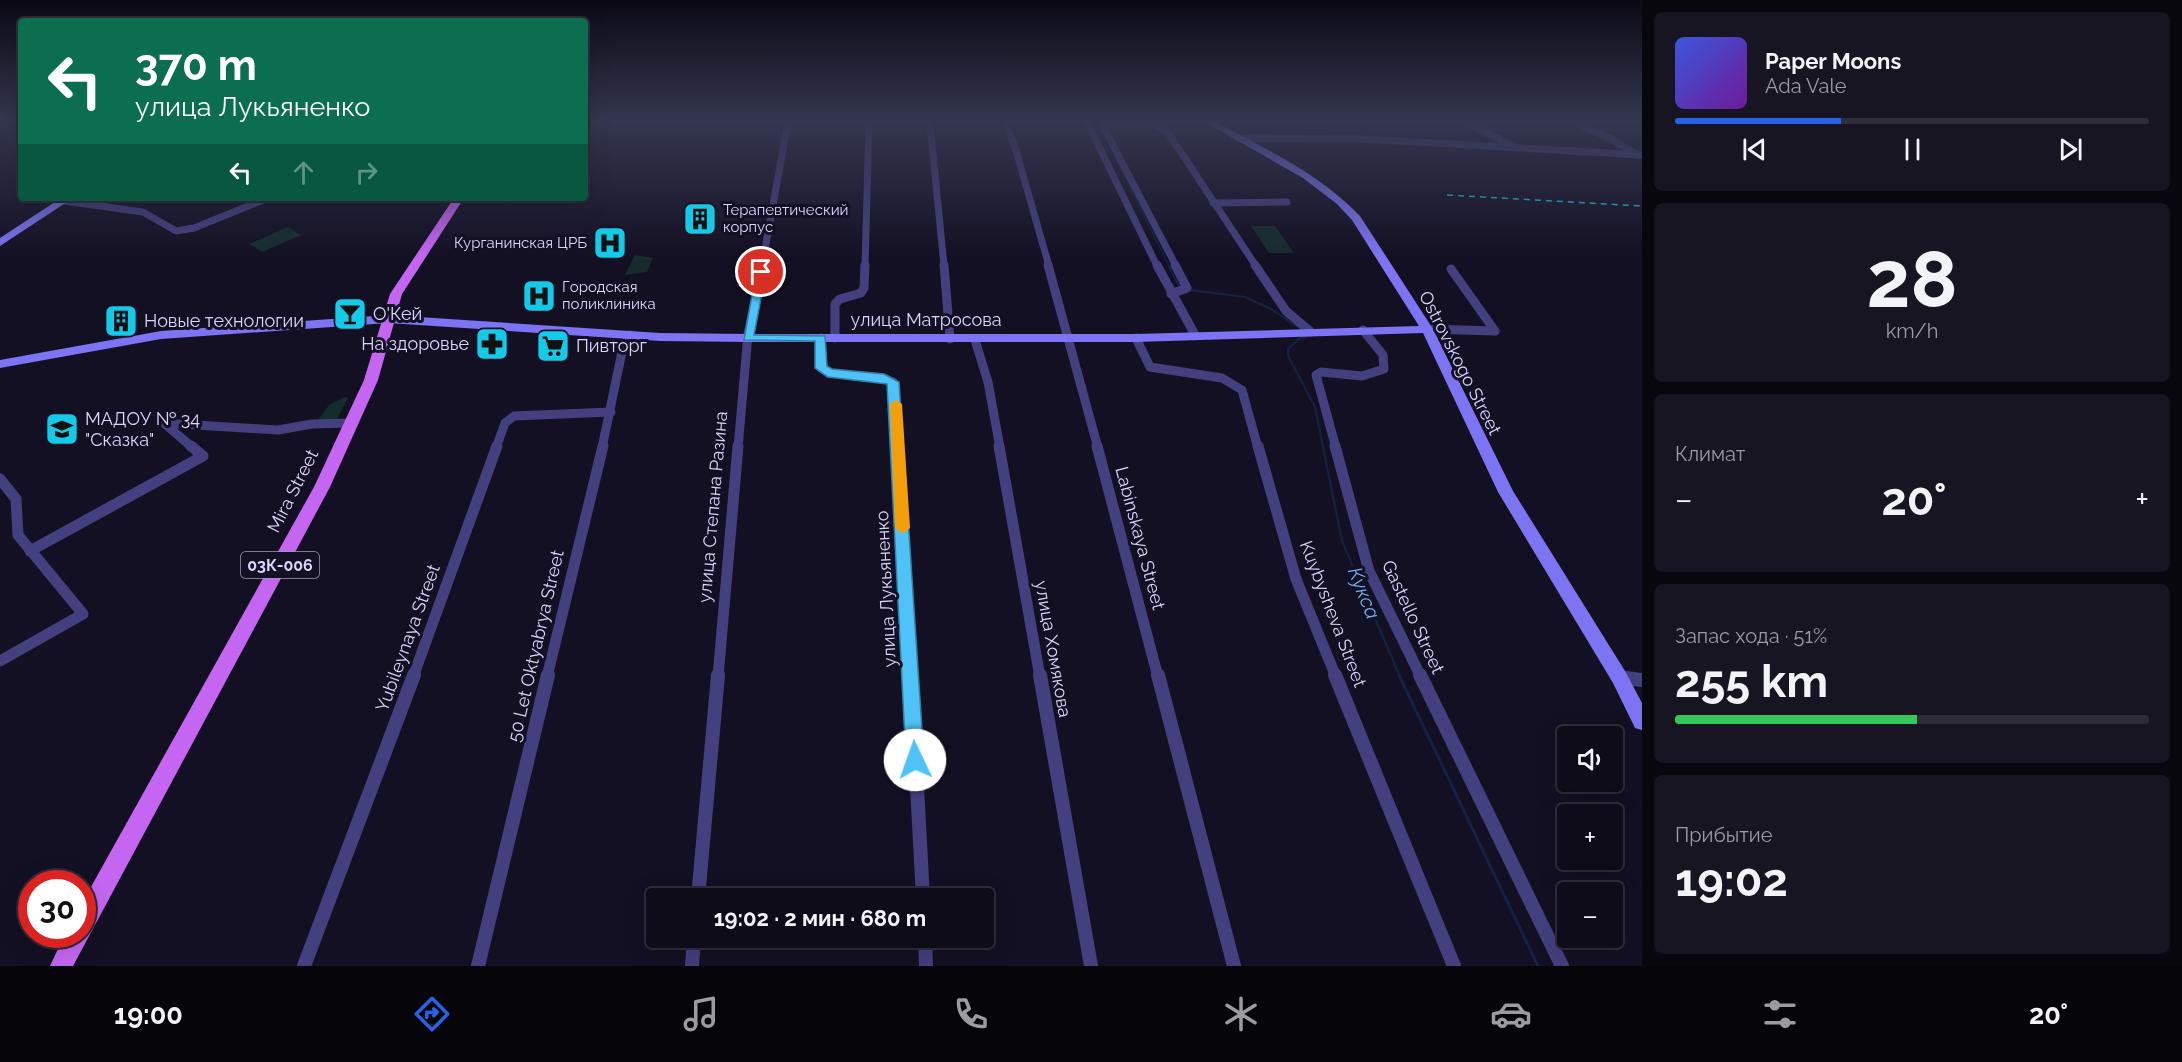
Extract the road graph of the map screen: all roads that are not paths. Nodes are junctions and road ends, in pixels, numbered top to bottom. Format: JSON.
{"nodes":[{"id":1,"x":780,"y":167,"type":"edge"},
{"id":2,"x":868,"y":167,"type":"edge"},
{"id":3,"x":935,"y":167,"type":"edge"},
{"id":4,"x":1021,"y":167,"type":"edge"},
{"id":5,"x":1109,"y":167,"type":"edge"},
{"id":6,"x":1125,"y":167,"type":"edge"},
{"id":7,"x":1190,"y":167,"type":"edge"},
{"id":8,"x":1291,"y":167,"type":"edge"},
{"id":9,"x":64,"y":201,"type":"edge"},
{"id":10,"x":72,"y":201,"type":"edge"},
{"id":11,"x":261,"y":201,"type":"edge"},
{"id":12,"x":457,"y":201,"type":"edge"},
{"id":13,"x":1287,"y":202,"type":"dead end"},
{"id":14,"x":1213,"y":203,"type":"junction"},
{"id":15,"x":0,"y":243,"type":"edge"},
{"id":16,"x":1451,"y":269,"type":"dead end"},
{"id":17,"x":1171,"y":294,"type":"junction"},
{"id":18,"x":388,"y":319,"type":"junction"},
{"id":19,"x":1427,"y":329,"type":"junction"},
{"id":20,"x":1363,"y":330,"type":"junction"},
{"id":21,"x":1495,"y":331,"type":"joint"},
{"id":22,"x":1306,"y":332,"type":"junction"},
{"id":23,"x":630,"y":335,"type":"junction"},
{"id":24,"x":1195,"y":335,"type":"junction"},
{"id":25,"x":748,"y":338,"type":"junction"},
{"id":26,"x":821,"y":338,"type":"junction"},
{"id":27,"x":836,"y":338,"type":"junction"},
{"id":28,"x":1069,"y":338,"type":"junction"},
{"id":29,"x":1136,"y":338,"type":"junction"},
{"id":30,"x":950,"y":339,"type":"junction"},
{"id":31,"x":975,"y":340,"type":"junction"},
{"id":32,"x":0,"y":364,"type":"edge"},
{"id":33,"x":611,"y":412,"type":"junction"},
{"id":34,"x":351,"y":423,"type":"junction"},
{"id":35,"x":0,"y":479,"type":"edge"},
{"id":36,"x":30,"y":551,"type":"junction"},
{"id":37,"x":0,"y":661,"type":"edge"},
{"id":38,"x":1618,"y":677,"type":"junction"},
{"id":39,"x":1642,"y":680,"type":"edge"},
{"id":40,"x":1642,"y":722,"type":"edge"},
{"id":41,"x":699,"y":888,"type":"edge"},
{"id":42,"x":922,"y":888,"type":"edge"},
{"id":43,"x":96,"y":900,"type":"edge"},
{"id":44,"x":71,"y":948,"type":"edge"},
{"id":45,"x":693,"y":948,"type":"edge"},
{"id":46,"x":925,"y":948,"type":"edge"},
{"id":47,"x":61,"y":966,"type":"edge"},
{"id":48,"x":304,"y":966,"type":"edge"},
{"id":49,"x":478,"y":966,"type":"edge"},
{"id":50,"x":692,"y":966,"type":"edge"},
{"id":51,"x":926,"y":966,"type":"edge"},
{"id":52,"x":1091,"y":966,"type":"edge"},
{"id":53,"x":1234,"y":966,"type":"edge"},
{"id":54,"x":1454,"y":966,"type":"edge"},
{"id":55,"x":1562,"y":966,"type":"edge"}],
"edges":[{"from":1,"to":25,"type":"street","name":"улица Степана Разина"},
{"from":2,"to":27,"type":"street"},
{"from":3,"to":30,"type":"street"},
{"from":4,"to":28,"type":"street","name":"Labinskaya Street"},
{"from":5,"to":17,"type":"street"},
{"from":6,"to":17,"type":"street"},
{"from":7,"to":14,"type":"street"},
{"from":8,"to":19,"type":"street","name":"Ostrovskogo Street"},
{"from":9,"to":15,"type":"street"},
{"from":10,"to":11,"type":"street"},
{"from":12,"to":18,"type":"main road","name":"Mira Street","number":"03К-006"},
{"from":13,"to":14,"type":"street"},
{"from":14,"to":22,"type":"street"},
{"from":16,"to":21,"type":"street","name":"Ostrovskogo Street"},
{"from":17,"to":24,"type":"street"},
{"from":18,"to":23,"type":"street","name":"улица Матросова"},
{"from":18,"to":32,"type":"street","name":"улица Матросова"},
{"from":18,"to":34,"type":"main road","name":"Mira Street","number":"03К-006"},
{"from":19,"to":20,"type":"street","name":"улица Матросова"},
{"from":19,"to":21,"type":"street","name":"улица Матросова"},
{"from":19,"to":38,"type":"street","name":"Ostrovskogo Street"},
{"from":20,"to":22,"type":"street","name":"улица Матросова"},
{"from":20,"to":55,"type":"street","name":"Gastello Street"},
{"from":22,"to":24,"type":"street","name":"улица Матросова"},
{"from":23,"to":25,"type":"street","name":"улица Матросова"},
{"from":23,"to":33,"type":"street","name":"50 Let Oktyabrya Street"},
{"from":24,"to":29,"type":"street","name":"улица Матросова"},
{"from":25,"to":26,"type":"street","name":"улица Матросова"},
{"from":25,"to":41,"type":"street","name":"улица Степана Разина"},
{"from":26,"to":27,"type":"street","name":"улица Матросова"},
{"from":26,"to":42,"type":"street","name":"улица Лукьяненко"},
{"from":27,"to":30,"type":"street","name":"улица Матросова"},
{"from":28,"to":29,"type":"street","name":"улица Матросова"},
{"from":28,"to":31,"type":"street","name":"улица Матросова"},
{"from":28,"to":53,"type":"street","name":"Labinskaya Street"},
{"from":29,"to":54,"type":"street","name":"Kuybysheva Street"},
{"from":30,"to":31,"type":"street","name":"улица Матросова"},
{"from":31,"to":52,"type":"street","name":"улица Хомякова"},
{"from":33,"to":48,"type":"street","name":"Yubileynaya Street"},
{"from":33,"to":49,"type":"street","name":"50 Let Oktyabrya Street"},
{"from":34,"to":36,"type":"street"},
{"from":34,"to":43,"type":"main road","name":"Mira Street","number":"03К-006"},
{"from":35,"to":36,"type":"street"},
{"from":36,"to":37,"type":"street"},
{"from":38,"to":39,"type":"street"},
{"from":38,"to":40,"type":"street","name":"Ostrovskogo Street"},
{"from":44,"to":47,"type":"main road"},
{"from":45,"to":50,"type":"street"},
{"from":46,"to":51,"type":"street"}]}
